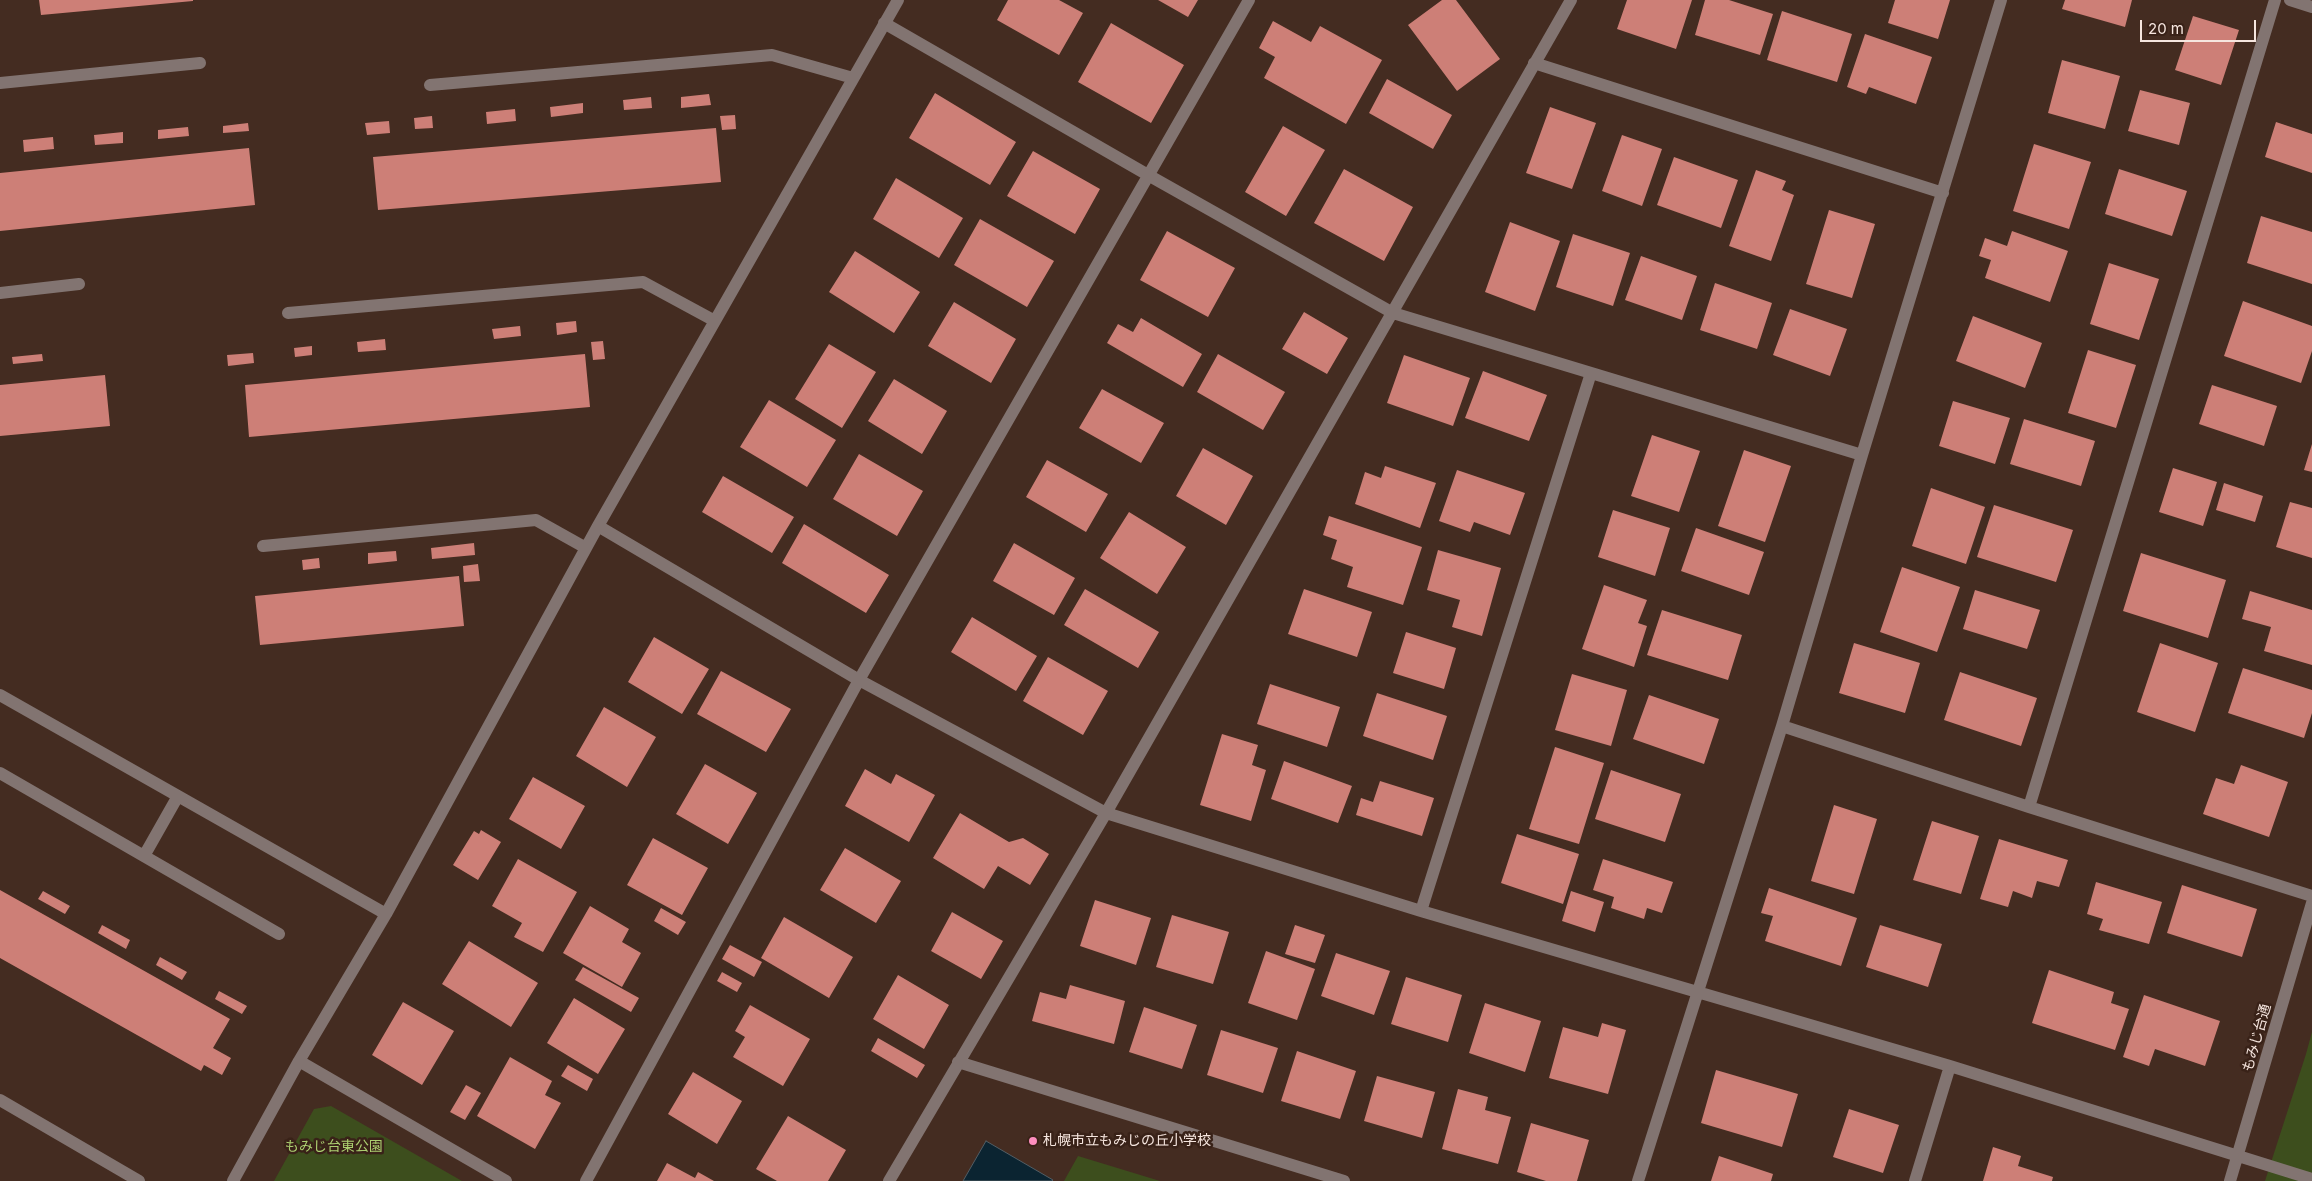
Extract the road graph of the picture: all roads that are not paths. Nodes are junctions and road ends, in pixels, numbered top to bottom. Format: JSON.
{"nodes":[{"id":1,"x":898,"y":0,"type":"edge"},
{"id":2,"x":1249,"y":0,"type":"edge"},
{"id":3,"x":1571,"y":0,"type":"edge"},
{"id":4,"x":2001,"y":0,"type":"edge"},
{"id":5,"x":2275,"y":0,"type":"edge"},
{"id":6,"x":2290,"y":0,"type":"edge"},
{"id":7,"x":2312,"y":7,"type":"edge"},
{"id":8,"x":884,"y":23,"type":"junction"},
{"id":9,"x":200,"y":63,"type":"dead end"},
{"id":10,"x":1534,"y":63,"type":"junction"},
{"id":11,"x":853,"y":78,"type":"junction"},
{"id":12,"x":0,"y":83,"type":"edge"},
{"id":13,"x":430,"y":85,"type":"dead end"},
{"id":14,"x":1148,"y":175,"type":"junction"},
{"id":15,"x":1943,"y":193,"type":"junction"},
{"id":16,"x":79,"y":284,"type":"dead end"},
{"id":17,"x":0,"y":293,"type":"edge"},
{"id":18,"x":288,"y":313,"type":"dead end"},
{"id":19,"x":1394,"y":313,"type":"junction"},
{"id":20,"x":714,"y":321,"type":"junction"},
{"id":21,"x":1591,"y":373,"type":"junction"},
{"id":22,"x":1862,"y":455,"type":"junction"},
{"id":23,"x":598,"y":526,"type":"junction"},
{"id":24,"x":263,"y":546,"type":"dead end"},
{"id":25,"x":586,"y":548,"type":"junction"},
{"id":26,"x":860,"y":680,"type":"junction"},
{"id":27,"x":0,"y":694,"type":"edge"},
{"id":28,"x":1782,"y":726,"type":"junction"},
{"id":29,"x":0,"y":773,"type":"edge"},
{"id":30,"x":178,"y":796,"type":"junction"},
{"id":31,"x":2029,"y":807,"type":"junction"},
{"id":32,"x":1106,"y":813,"type":"junction"},
{"id":33,"x":144,"y":856,"type":"junction"},
{"id":34,"x":2312,"y":896,"type":"edge"},
{"id":35,"x":2312,"y":903,"type":"edge"},
{"id":36,"x":1421,"y":911,"type":"junction"},
{"id":37,"x":386,"y":914,"type":"junction"},
{"id":38,"x":279,"y":934,"type":"dead end"},
{"id":39,"x":1697,"y":992,"type":"junction"},
{"id":40,"x":299,"y":1061,"type":"junction"},
{"id":41,"x":958,"y":1062,"type":"junction"},
{"id":42,"x":1950,"y":1066,"type":"junction"},
{"id":43,"x":0,"y":1100,"type":"edge"},
{"id":44,"x":2237,"y":1157,"type":"junction"},
{"id":45,"x":2312,"y":1179,"type":"edge"},
{"id":46,"x":139,"y":1181,"type":"edge"},
{"id":47,"x":233,"y":1181,"type":"edge"},
{"id":48,"x":506,"y":1181,"type":"edge"},
{"id":49,"x":586,"y":1181,"type":"edge"},
{"id":50,"x":889,"y":1181,"type":"edge"},
{"id":51,"x":1344,"y":1181,"type":"edge"},
{"id":52,"x":1638,"y":1181,"type":"edge"},
{"id":53,"x":1915,"y":1181,"type":"edge"},
{"id":54,"x":2230,"y":1181,"type":"edge"}],
"edges":[{"from":1,"to":8,"type":"street"},
{"from":2,"to":14,"type":"street"},
{"from":3,"to":10,"type":"street"},
{"from":4,"to":15,"type":"street"},
{"from":5,"to":31,"type":"street"},
{"from":6,"to":7,"type":"street"},
{"from":8,"to":11,"type":"street"},
{"from":8,"to":14,"type":"street"},
{"from":9,"to":12,"type":"street"},
{"from":10,"to":15,"type":"street"},
{"from":10,"to":19,"type":"street"},
{"from":11,"to":13,"type":"street"},
{"from":11,"to":20,"type":"street"},
{"from":14,"to":19,"type":"street"},
{"from":14,"to":26,"type":"street"},
{"from":15,"to":22,"type":"street"},
{"from":16,"to":17,"type":"street"},
{"from":18,"to":20,"type":"street"},
{"from":19,"to":21,"type":"street"},
{"from":19,"to":32,"type":"street"},
{"from":20,"to":23,"type":"street"},
{"from":21,"to":22,"type":"street"},
{"from":21,"to":36,"type":"street"},
{"from":22,"to":28,"type":"street"},
{"from":23,"to":25,"type":"street"},
{"from":23,"to":26,"type":"street"},
{"from":24,"to":25,"type":"street"},
{"from":25,"to":37,"type":"street"},
{"from":26,"to":32,"type":"street"},
{"from":26,"to":49,"type":"street"},
{"from":27,"to":30,"type":"street"},
{"from":28,"to":31,"type":"street"},
{"from":28,"to":39,"type":"street"},
{"from":29,"to":33,"type":"street"},
{"from":30,"to":33,"type":"street"},
{"from":30,"to":37,"type":"street"},
{"from":31,"to":34,"type":"street"},
{"from":32,"to":36,"type":"street"},
{"from":32,"to":41,"type":"street"},
{"from":33,"to":38,"type":"street"},
{"from":35,"to":44,"type":"street","name":"もみじ台通"},
{"from":36,"to":39,"type":"street"},
{"from":37,"to":40,"type":"street"},
{"from":39,"to":42,"type":"street"},
{"from":39,"to":52,"type":"street"},
{"from":40,"to":47,"type":"street"},
{"from":40,"to":48,"type":"street"},
{"from":41,"to":50,"type":"street"},
{"from":41,"to":51,"type":"street"},
{"from":42,"to":44,"type":"street"},
{"from":42,"to":53,"type":"street"},
{"from":43,"to":46,"type":"street"},
{"from":44,"to":45,"type":"street"},
{"from":44,"to":54,"type":"street","name":"もみじ台通"}]}
